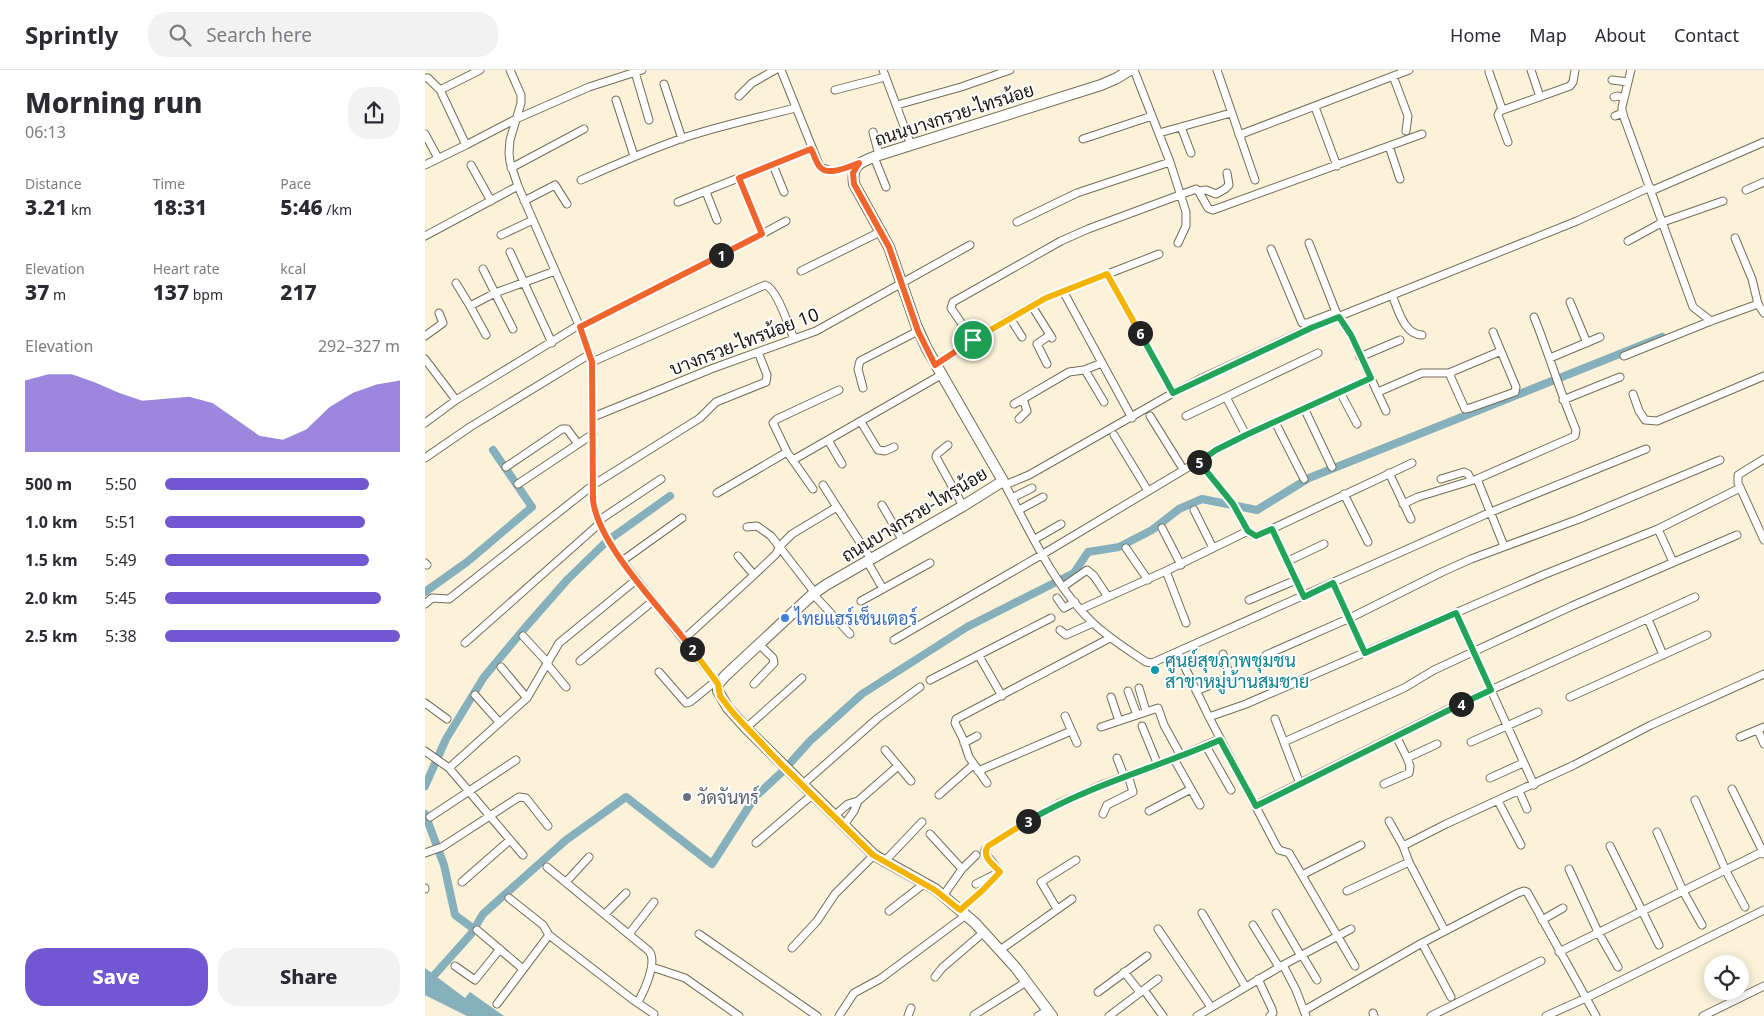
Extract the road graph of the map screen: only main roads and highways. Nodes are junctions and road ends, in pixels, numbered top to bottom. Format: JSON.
{"nodes":[{"id":1,"x":1132,"y":70,"type":"edge"},
{"id":2,"x":1050,"y":1013,"type":"edge"}],
"edges":[{"from":1,"to":2,"type":"main road","name":"ถนนบางกรวย-ไทรน้อย"}]}
